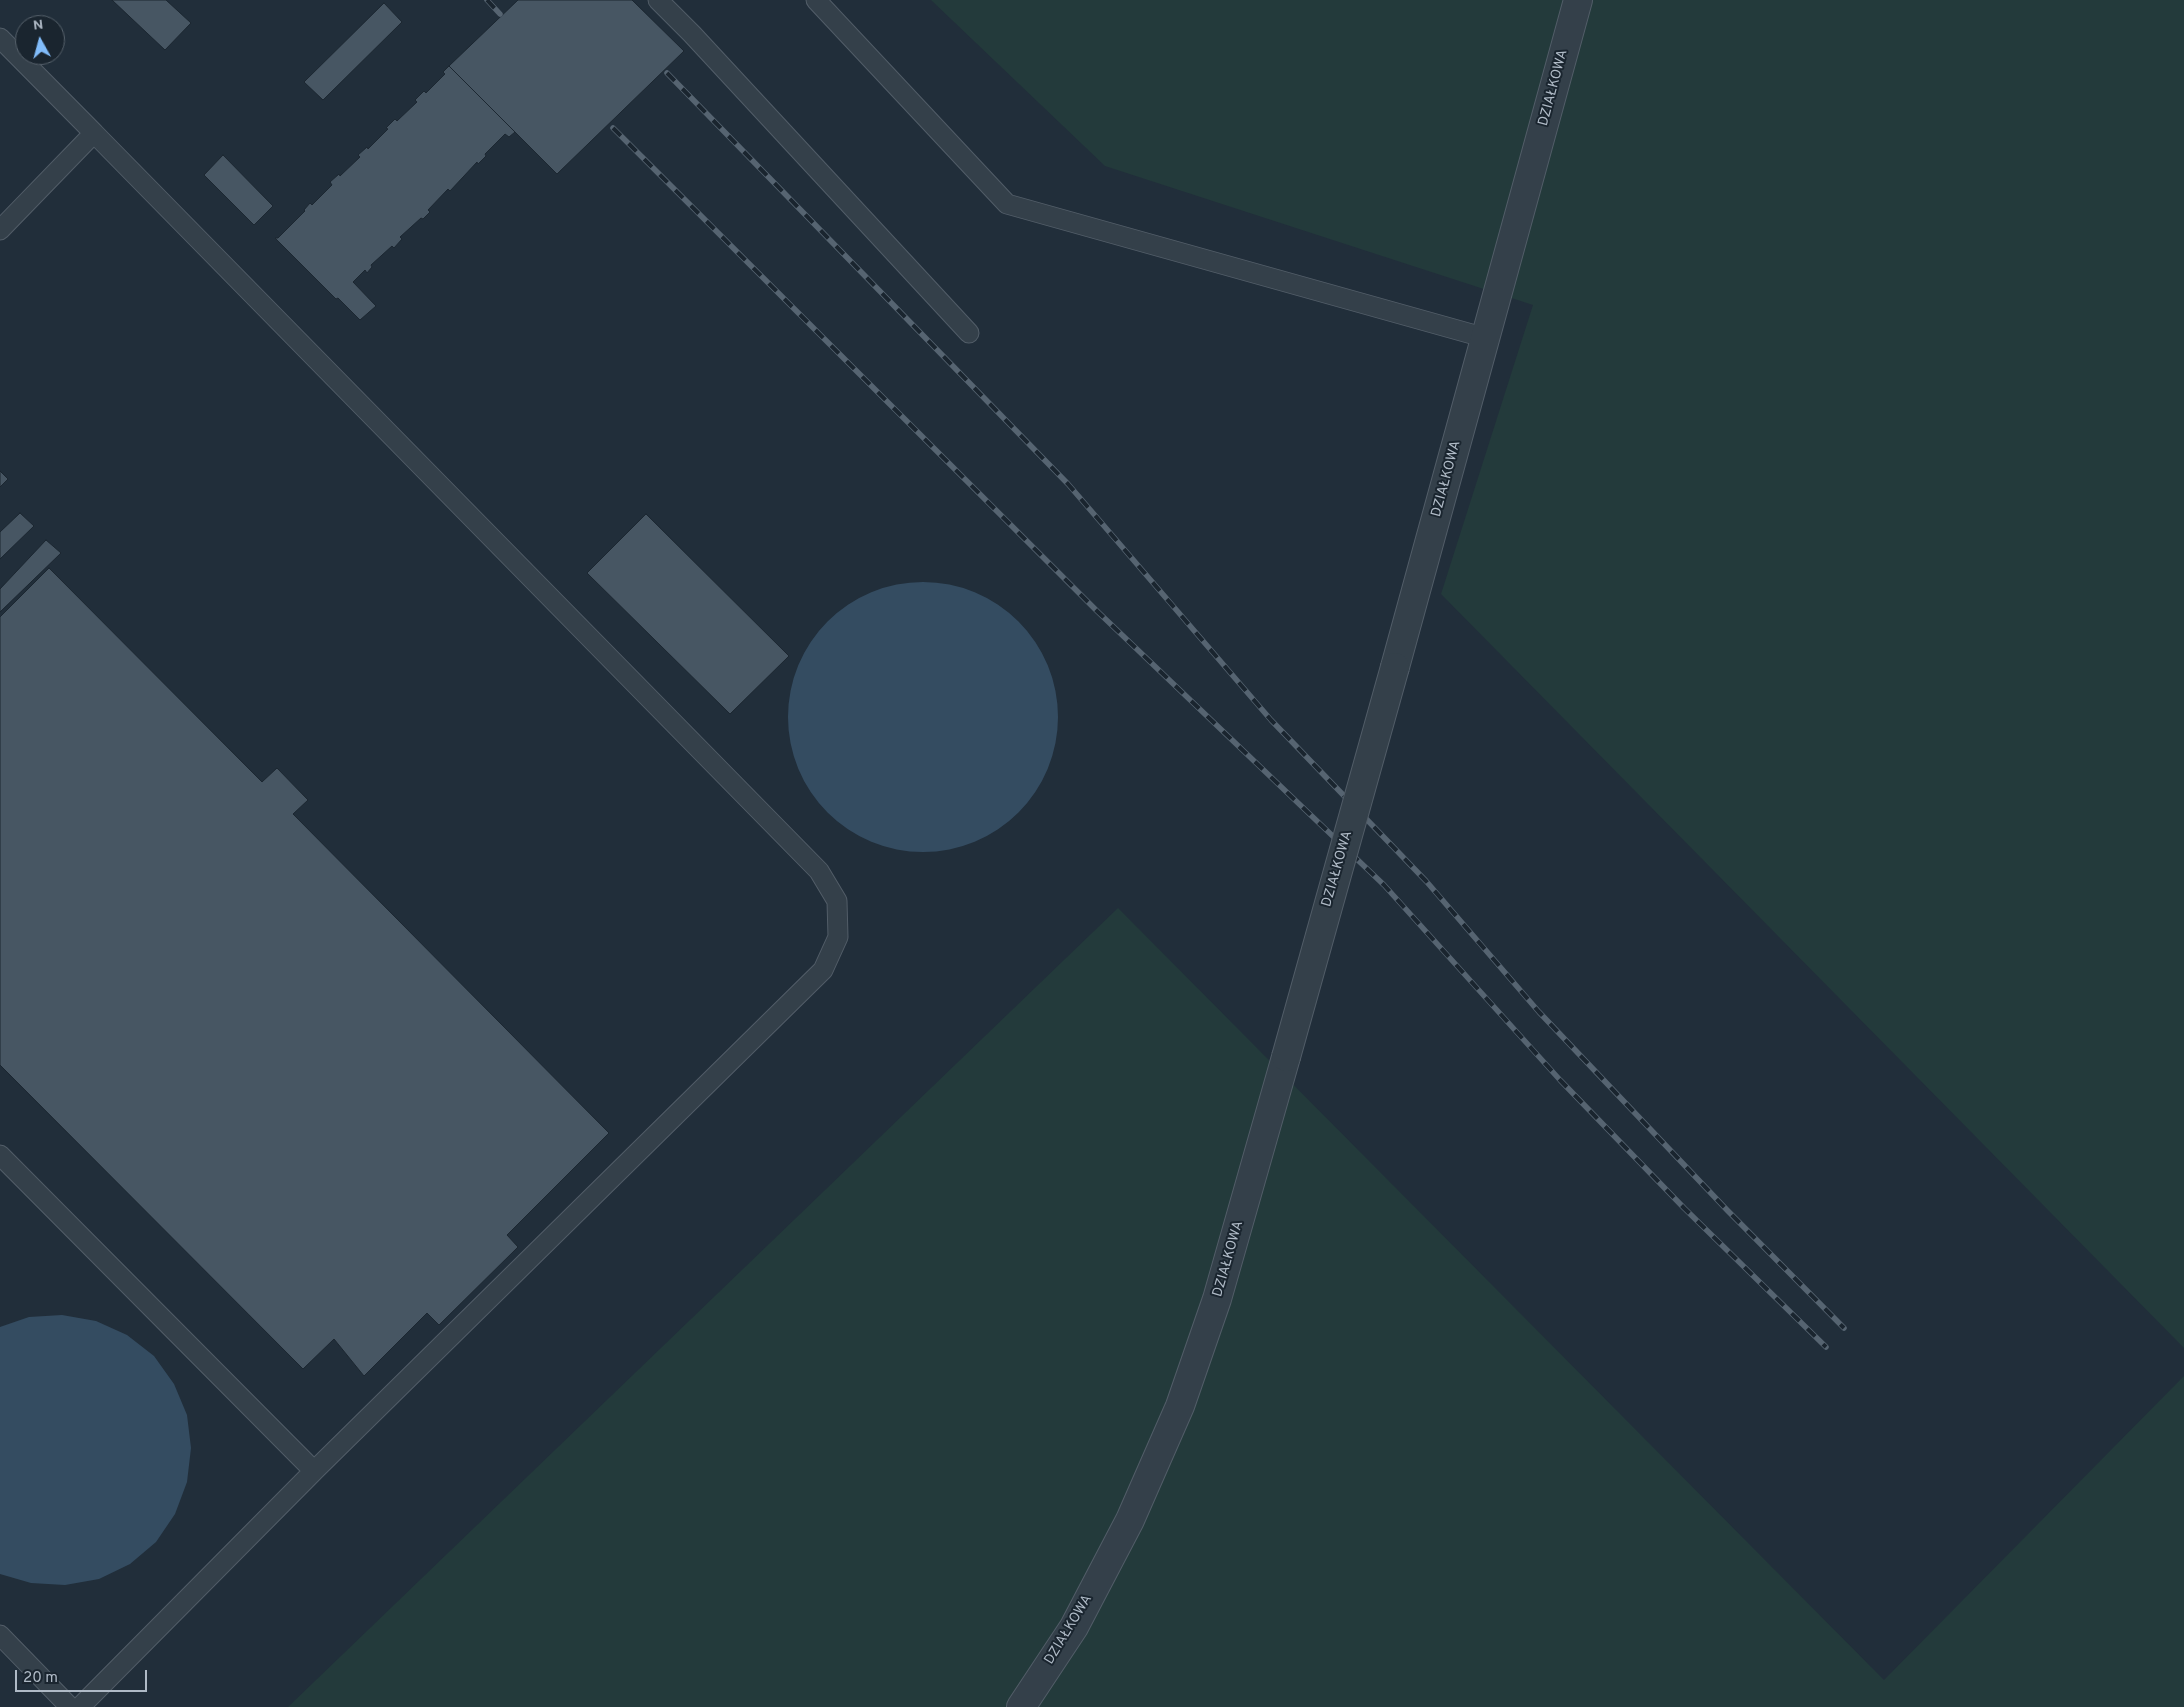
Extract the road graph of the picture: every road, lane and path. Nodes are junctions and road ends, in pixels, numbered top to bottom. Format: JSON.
{"nodes":[{"id":1,"x":658,"y":0,"type":"edge"},
{"id":2,"x":816,"y":0,"type":"edge"},
{"id":3,"x":1578,"y":0,"type":"edge"},
{"id":4,"x":0,"y":38,"type":"edge"},
{"id":5,"x":94,"y":133,"type":"junction"},
{"id":6,"x":0,"y":230,"type":"edge"},
{"id":7,"x":969,"y":333,"type":"dead end"},
{"id":8,"x":1486,"y":338,"type":"junction"},
{"id":9,"x":0,"y":1154,"type":"edge"},
{"id":10,"x":314,"y":1471,"type":"junction"},
{"id":11,"x":0,"y":1634,"type":"edge"},
{"id":12,"x":70,"y":1707,"type":"edge"},
{"id":13,"x":80,"y":1707,"type":"edge"},
{"id":14,"x":1021,"y":1707,"type":"edge"}],
"edges":[{"from":1,"to":7,"type":"lane"},
{"from":2,"to":8,"type":"lane"},
{"from":3,"to":8,"type":"street","name":"DZIAŁKOWA"},
{"from":4,"to":5,"type":"lane"},
{"from":5,"to":6,"type":"lane"},
{"from":5,"to":10,"type":"lane"},
{"from":8,"to":14,"type":"street","name":"DZIAŁKOWA","bridge":true},
{"from":9,"to":10,"type":"lane"},
{"from":10,"to":13,"type":"lane"},
{"from":11,"to":12,"type":"lane"}]}
